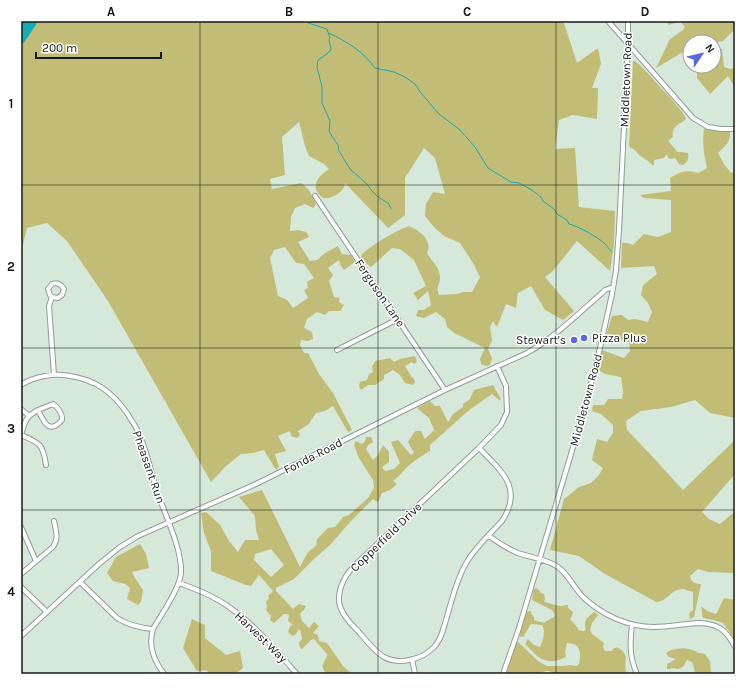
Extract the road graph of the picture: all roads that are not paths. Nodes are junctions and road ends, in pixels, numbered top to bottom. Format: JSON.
{"nodes":[{"id":1,"x":608,"y":21,"type":"edge"},
{"id":2,"x":628,"y":21,"type":"edge"},
{"id":3,"x":628,"y":44,"type":"junction"},
{"id":4,"x":735,"y":129,"type":"edge"},
{"id":5,"x":315,"y":196,"type":"dead end"},
{"id":6,"x":613,"y":287,"type":"junction"},
{"id":7,"x":52,"y":297,"type":"dead end"},
{"id":8,"x":398,"y":319,"type":"junction"},
{"id":9,"x":337,"y":350,"type":"dead end"},
{"id":10,"x":498,"y":366,"type":"junction"},
{"id":11,"x":54,"y":375,"type":"junction"},
{"id":12,"x":21,"y":385,"type":"edge"},
{"id":13,"x":445,"y":390,"type":"junction"},
{"id":14,"x":21,"y":409,"type":"edge"},
{"id":15,"x":38,"y":410,"type":"junction"},
{"id":16,"x":29,"y":416,"type":"junction"},
{"id":17,"x":21,"y":435,"type":"edge"},
{"id":18,"x":479,"y":448,"type":"junction"},
{"id":19,"x":46,"y":465,"type":"dead end"},
{"id":20,"x":54,"y":520,"type":"dead end"},
{"id":21,"x":168,"y":523,"type":"junction"},
{"id":22,"x":21,"y":527,"type":"edge"},
{"id":23,"x":489,"y":536,"type":"junction"},
{"id":24,"x":540,"y":560,"type":"junction"},
{"id":25,"x":36,"y":561,"type":"junction"},
{"id":26,"x":21,"y":574,"type":"edge"},
{"id":27,"x":80,"y":582,"type":"junction"},
{"id":28,"x":179,"y":583,"type":"junction"},
{"id":29,"x":21,"y":587,"type":"edge"},
{"id":30,"x":47,"y":612,"type":"junction"},
{"id":31,"x":632,"y":624,"type":"junction"},
{"id":32,"x":153,"y":629,"type":"junction"},
{"id":33,"x":21,"y":636,"type":"edge"},
{"id":34,"x":735,"y":647,"type":"edge"},
{"id":35,"x":412,"y":659,"type":"junction"},
{"id":36,"x":164,"y":674,"type":"edge"},
{"id":37,"x":297,"y":674,"type":"edge"},
{"id":38,"x":415,"y":674,"type":"edge"},
{"id":39,"x":503,"y":674,"type":"edge"},
{"id":40,"x":637,"y":674,"type":"edge"}],
"edges":[{"from":1,"to":3,"type":"street"},
{"from":2,"to":3,"type":"street","name":"Middletown Road"},
{"from":3,"to":4,"type":"street"},
{"from":3,"to":6,"type":"street","name":"Middletown Road"},
{"from":5,"to":8,"type":"street","name":"Ferguson Lane"},
{"from":6,"to":10,"type":"street","name":"Fonda Road"},
{"from":6,"to":24,"type":"street","name":"Middletown Road"},
{"from":7,"to":11,"type":"street"},
{"from":8,"to":9,"type":"street"},
{"from":8,"to":13,"type":"street","name":"Ferguson Lane"},
{"from":10,"to":13,"type":"street","name":"Fonda Road"},
{"from":10,"to":18,"type":"street","name":"Copperfield Drive"},
{"from":11,"to":12,"type":"street","name":"Pheasant Run"},
{"from":11,"to":21,"type":"street","name":"Pheasant Run"},
{"from":13,"to":21,"type":"street","name":"Fonda Road"},
{"from":14,"to":16,"type":"street"},
{"from":15,"to":15,"type":"street"},
{"from":15,"to":16,"type":"street"},
{"from":16,"to":17,"type":"street"},
{"from":17,"to":19,"type":"street"},
{"from":18,"to":23,"type":"street","name":"Copperfield Drive"},
{"from":18,"to":35,"type":"street","name":"Copperfield Drive"},
{"from":20,"to":25,"type":"street"},
{"from":21,"to":27,"type":"street","name":"Fonda Road"},
{"from":21,"to":28,"type":"street","name":"Pheasant Run"},
{"from":22,"to":25,"type":"street"},
{"from":23,"to":24,"type":"street"},
{"from":23,"to":35,"type":"street","name":"Copperfield Drive"},
{"from":24,"to":31,"type":"street"},
{"from":24,"to":39,"type":"street","name":"Middletown Road"},
{"from":25,"to":26,"type":"street"},
{"from":27,"to":30,"type":"street","name":"Fonda Road"},
{"from":27,"to":32,"type":"street"},
{"from":28,"to":32,"type":"street"},
{"from":28,"to":37,"type":"street","name":"Harvest Way"},
{"from":29,"to":30,"type":"street"},
{"from":30,"to":33,"type":"street","name":"Fonda Road"},
{"from":31,"to":34,"type":"street"},
{"from":31,"to":40,"type":"street"},
{"from":32,"to":36,"type":"street"},
{"from":35,"to":38,"type":"street"}]}
